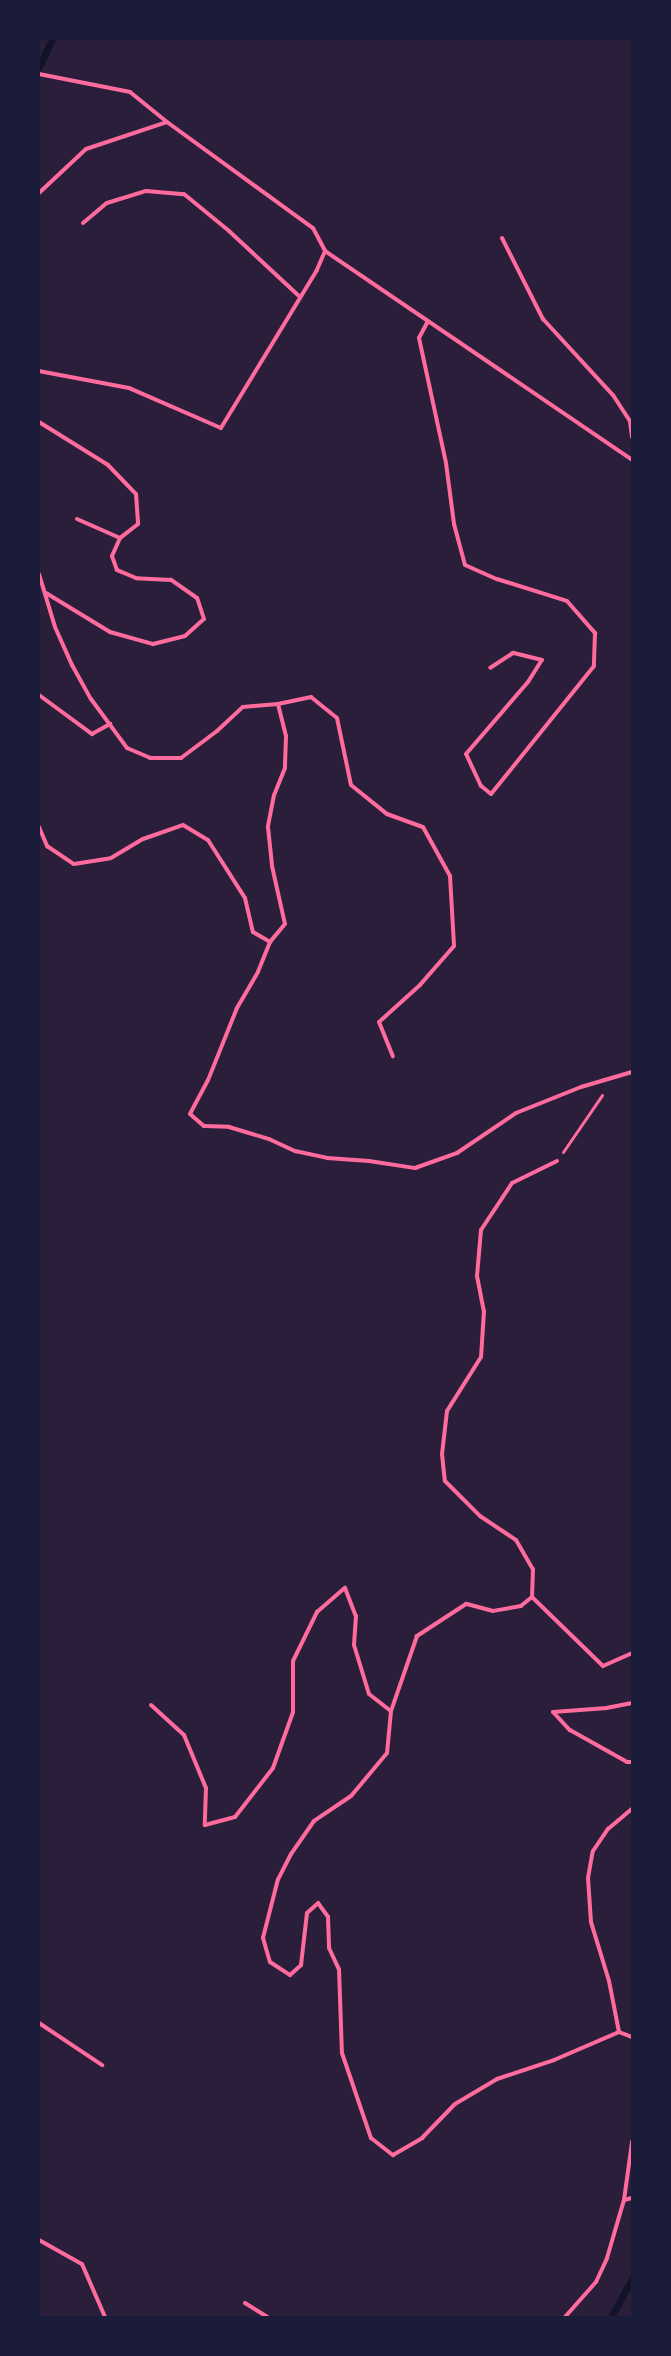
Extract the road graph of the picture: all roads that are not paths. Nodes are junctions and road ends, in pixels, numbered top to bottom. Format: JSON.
{"nodes":[{"id":1,"x":39,"y":74,"type":"edge"},
{"id":2,"x":167,"y":122,"type":"junction"},
{"id":3,"x":39,"y":193,"type":"edge"},
{"id":4,"x":83,"y":223,"type":"dead end"},
{"id":5,"x":502,"y":238,"type":"dead end"},
{"id":6,"x":325,"y":251,"type":"junction"},
{"id":7,"x":300,"y":297,"type":"junction"},
{"id":8,"x":428,"y":321,"type":"junction"},
{"id":9,"x":39,"y":371,"type":"edge"},
{"id":10,"x":39,"y":422,"type":"edge"},
{"id":11,"x":632,"y":436,"type":"edge"},
{"id":12,"x":632,"y":460,"type":"edge"},
{"id":13,"x":78,"y":520,"type":"dead end"},
{"id":14,"x":120,"y":538,"type":"junction"},
{"id":15,"x":39,"y":574,"type":"edge"},
{"id":16,"x":46,"y":593,"type":"junction"},
{"id":17,"x":490,"y":668,"type":"dead end"},
{"id":18,"x":39,"y":695,"type":"edge"},
{"id":19,"x":278,"y":704,"type":"junction"},
{"id":20,"x":110,"y":724,"type":"junction"},
{"id":21,"x":39,"y":827,"type":"edge"},
{"id":22,"x":270,"y":942,"type":"junction"},
{"id":23,"x":393,"y":1056,"type":"dead end"},
{"id":24,"x":632,"y":1072,"type":"edge"},
{"id":25,"x":557,"y":1161,"type":"road end"},
{"id":26,"x":532,"y":1597,"type":"junction"},
{"id":27,"x":632,"y":1653,"type":"edge"},
{"id":28,"x":632,"y":1703,"type":"edge"},
{"id":29,"x":151,"y":1706,"type":"dead end"},
{"id":30,"x":391,"y":1712,"type":"junction"},
{"id":31,"x":632,"y":1762,"type":"edge"},
{"id":32,"x":632,"y":1809,"type":"edge"},
{"id":33,"x":39,"y":2023,"type":"edge"},
{"id":34,"x":619,"y":2032,"type":"junction"},
{"id":35,"x":632,"y":2037,"type":"edge"},
{"id":36,"x":102,"y":2065,"type":"dead end"},
{"id":37,"x":632,"y":2142,"type":"edge"},
{"id":38,"x":632,"y":2198,"type":"edge"},
{"id":39,"x":624,"y":2200,"type":"junction"},
{"id":40,"x":39,"y":2240,"type":"edge"},
{"id":41,"x":246,"y":2303,"type":"dead end"},
{"id":42,"x":104,"y":2317,"type":"edge"},
{"id":43,"x":267,"y":2317,"type":"edge"},
{"id":44,"x":565,"y":2317,"type":"edge"}],
"edges":[{"from":1,"to":2,"type":"lane"},
{"from":2,"to":3,"type":"lane"},
{"from":2,"to":6,"type":"lane"},
{"from":4,"to":7,"type":"lane"},
{"from":5,"to":11,"type":"lane"},
{"from":6,"to":7,"type":"lane"},
{"from":6,"to":8,"type":"lane"},
{"from":7,"to":9,"type":"lane"},
{"from":8,"to":12,"type":"lane"},
{"from":8,"to":17,"type":"lane"},
{"from":10,"to":14,"type":"lane"},
{"from":13,"to":14,"type":"lane"},
{"from":14,"to":16,"type":"lane"},
{"from":15,"to":16,"type":"lane"},
{"from":16,"to":20,"type":"lane"},
{"from":18,"to":20,"type":"lane"},
{"from":19,"to":20,"type":"lane"},
{"from":19,"to":22,"type":"lane"},
{"from":19,"to":23,"type":"lane"},
{"from":21,"to":22,"type":"lane"},
{"from":22,"to":24,"type":"lane"},
{"from":25,"to":26,"type":"lane"},
{"from":26,"to":27,"type":"lane"},
{"from":26,"to":30,"type":"lane"},
{"from":28,"to":31,"type":"lane"},
{"from":29,"to":30,"type":"lane"},
{"from":30,"to":34,"type":"lane"},
{"from":32,"to":34,"type":"lane"},
{"from":33,"to":36,"type":"lane"},
{"from":34,"to":35,"type":"lane"},
{"from":37,"to":39,"type":"lane"},
{"from":38,"to":39,"type":"lane"},
{"from":39,"to":44,"type":"lane"},
{"from":40,"to":42,"type":"lane"},
{"from":41,"to":43,"type":"lane"}]}
